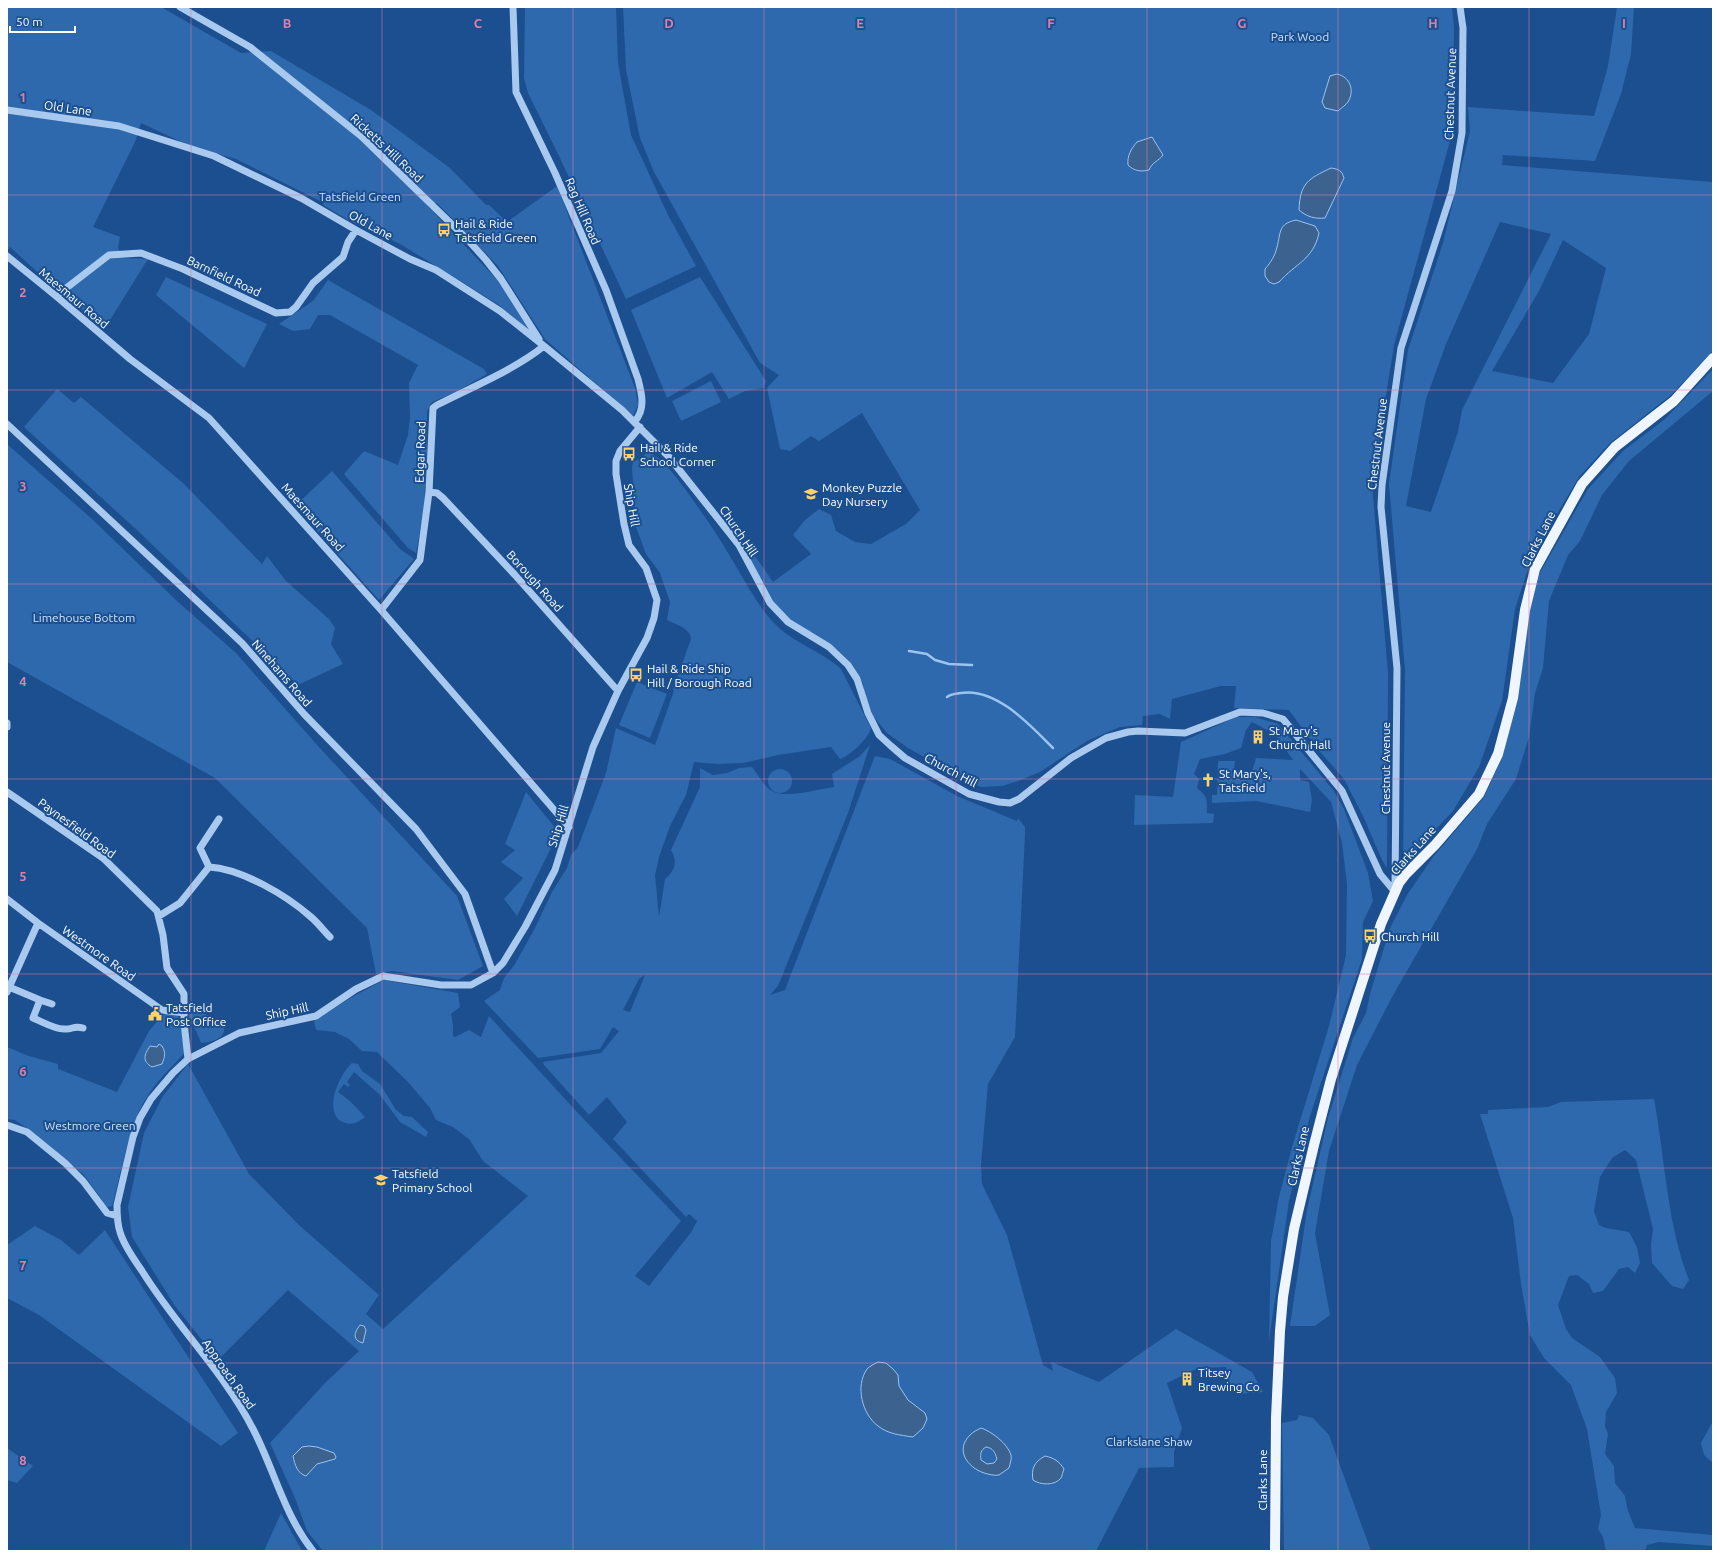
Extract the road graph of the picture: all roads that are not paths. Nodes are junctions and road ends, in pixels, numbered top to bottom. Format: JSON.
{"nodes":[{"id":1,"x":180,"y":7,"type":"edge"},
{"id":2,"x":514,"y":7,"type":"edge"},
{"id":3,"x":1460,"y":7,"type":"edge"},
{"id":4,"x":7,"y":110,"type":"edge"},
{"id":5,"x":356,"y":230,"type":"junction"},
{"id":6,"x":7,"y":256,"type":"edge"},
{"id":7,"x":56,"y":296,"type":"junction"},
{"id":8,"x":543,"y":345,"type":"junction"},
{"id":9,"x":1713,"y":358,"type":"edge"},
{"id":10,"x":7,"y":424,"type":"edge"},
{"id":11,"x":637,"y":425,"type":"junction"},
{"id":12,"x":429,"y":492,"type":"junction"},
{"id":13,"x":381,"y":610,"type":"junction"},
{"id":14,"x":618,"y":691,"type":"junction"},
{"id":15,"x":7,"y":723,"type":"edge"},
{"id":16,"x":7,"y":727,"type":"edge"},
{"id":17,"x":7,"y":792,"type":"edge"},
{"id":18,"x":218,"y":819,"type":"dead end"},
{"id":19,"x":569,"y":827,"type":"junction"},
{"id":20,"x":209,"y":867,"type":"junction"},
{"id":21,"x":1395,"y":892,"type":"junction"},
{"id":22,"x":7,"y":899,"type":"edge"},
{"id":23,"x":159,"y":916,"type":"junction"},
{"id":24,"x":38,"y":923,"type":"junction"},
{"id":25,"x":330,"y":938,"type":"dead end"},
{"id":26,"x":493,"y":973,"type":"junction"},
{"id":27,"x":8,"y":990,"type":"edge"},
{"id":28,"x":40,"y":1000,"type":"junction"},
{"id":29,"x":52,"y":1004,"type":"dead end"},
{"id":30,"x":184,"y":1013,"type":"junction"},
{"id":31,"x":83,"y":1028,"type":"dead end"},
{"id":32,"x":188,"y":1059,"type":"junction"},
{"id":33,"x":7,"y":1125,"type":"edge"},
{"id":34,"x":117,"y":1216,"type":"junction"},
{"id":35,"x":313,"y":1551,"type":"edge"},
{"id":36,"x":1275,"y":1551,"type":"edge"}],
"edges":[{"from":1,"to":8,"type":"street","name":"Ricketts Hill Road"},
{"from":2,"to":11,"type":"street","name":"Rag Hill Road"},
{"from":3,"to":21,"type":"street","name":"Chestnut Avenue"},
{"from":4,"to":5,"type":"street","name":"Old Lane"},
{"from":5,"to":7,"type":"street","name":"Barnfield Road"},
{"from":5,"to":8,"type":"street","name":"Old Lane"},
{"from":6,"to":7,"type":"street","name":"Maesmaur Road"},
{"from":7,"to":13,"type":"street","name":"Maesmaur Road"},
{"from":8,"to":11,"type":"street","name":"Old Lane"},
{"from":8,"to":12,"type":"street","name":"Edgar Road"},
{"from":9,"to":21,"type":"main road","name":"Clarks Lane"},
{"from":10,"to":26,"type":"street","name":"Ninehams Road"},
{"from":11,"to":14,"type":"street","name":"Ship Hill"},
{"from":11,"to":21,"type":"street","name":"Church Hill"},
{"from":12,"to":13,"type":"street","name":"Edgar Road"},
{"from":12,"to":14,"type":"street","name":"Borough Road"},
{"from":13,"to":19,"type":"street","name":"Maesmaur Road"},
{"from":14,"to":19,"type":"street","name":"Ship Hill"},
{"from":15,"to":16,"type":"street"},
{"from":17,"to":23,"type":"street","name":"Paynesfield Road"},
{"from":18,"to":20,"type":"street"},
{"from":19,"to":26,"type":"street","name":"Ship Hill"},
{"from":20,"to":23,"type":"street"},
{"from":20,"to":25,"type":"street"},
{"from":21,"to":36,"type":"main road","name":"Clarks Lane"},
{"from":22,"to":24,"type":"street","name":"Westmore Road"},
{"from":23,"to":30,"type":"street"},
{"from":24,"to":27,"type":"street"},
{"from":24,"to":30,"type":"street","name":"Westmore Road"},
{"from":26,"to":32,"type":"street","name":"Ship Hill"},
{"from":27,"to":28,"type":"street"},
{"from":28,"to":29,"type":"street"},
{"from":28,"to":31,"type":"street"},
{"from":30,"to":32,"type":"street"},
{"from":32,"to":34,"type":"street"},
{"from":33,"to":34,"type":"street"},
{"from":34,"to":35,"type":"street","name":"Approach Road"}]}
